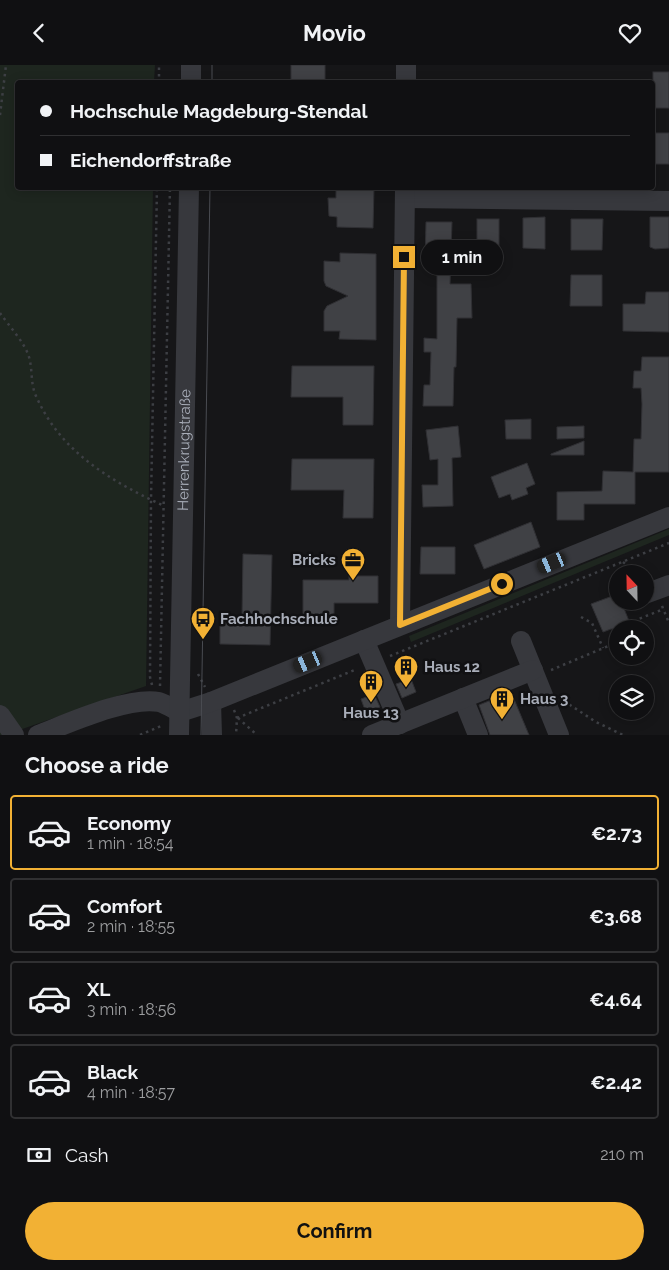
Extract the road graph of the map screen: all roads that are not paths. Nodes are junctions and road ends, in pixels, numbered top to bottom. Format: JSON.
{"nodes":[{"id":1,"x":191,"y":65,"type":"edge"},
{"id":2,"x":406,"y":65,"type":"edge"},
{"id":3,"x":191,"y":80,"type":"edge"},
{"id":4,"x":406,"y":80,"type":"edge"},
{"id":5,"x":189,"y":190,"type":"edge"},
{"id":6,"x":405,"y":193,"type":"edge"},
{"id":7,"x":669,"y":201,"type":"edge"},
{"id":8,"x":669,"y":517,"type":"edge"},
{"id":9,"x":669,"y":585,"type":"edge"},
{"id":10,"x":654,"y":591,"type":"edge"},
{"id":11,"x":400,"y":625,"type":"junction"},
{"id":12,"x":364,"y":640,"type":"junction"},
{"id":13,"x":521,"y":641,"type":"dead end"},
{"id":14,"x":534,"y":673,"type":"junction"},
{"id":15,"x":211,"y":697,"type":"junction"},
{"id":16,"x":463,"y":698,"type":"junction"},
{"id":17,"x":180,"y":713,"type":"junction"},
{"id":18,"x":0,"y":715,"type":"edge"},
{"id":19,"x":400,"y":724,"type":"junction"},
{"id":20,"x":170,"y":731,"type":"edge"},
{"id":21,"x":14,"y":735,"type":"edge"},
{"id":22,"x":38,"y":735,"type":"edge"},
{"id":23,"x":212,"y":735,"type":"edge"},
{"id":24,"x":372,"y":735,"type":"edge"},
{"id":25,"x":478,"y":735,"type":"edge"},
{"id":26,"x":559,"y":735,"type":"edge"}],
"edges":[{"from":1,"to":3,"type":"street"},
{"from":2,"to":4,"type":"street"},
{"from":5,"to":17,"type":"street","name":"Herrenkrugstraße"},
{"from":6,"to":7,"type":"street"},
{"from":6,"to":11,"type":"street"},
{"from":8,"to":11,"type":"street"},
{"from":9,"to":10,"type":"street"},
{"from":11,"to":12,"type":"street"},
{"from":12,"to":15,"type":"street"},
{"from":12,"to":19,"type":"street"},
{"from":13,"to":14,"type":"street"},
{"from":14,"to":16,"type":"street"},
{"from":14,"to":26,"type":"street"},
{"from":15,"to":17,"type":"street"},
{"from":15,"to":23,"type":"street"},
{"from":16,"to":19,"type":"street"},
{"from":16,"to":25,"type":"street"},
{"from":17,"to":20,"type":"street","name":"Herrenkrugstraße"},
{"from":17,"to":22,"type":"street"},
{"from":18,"to":21,"type":"street"},
{"from":19,"to":24,"type":"street"}]}
